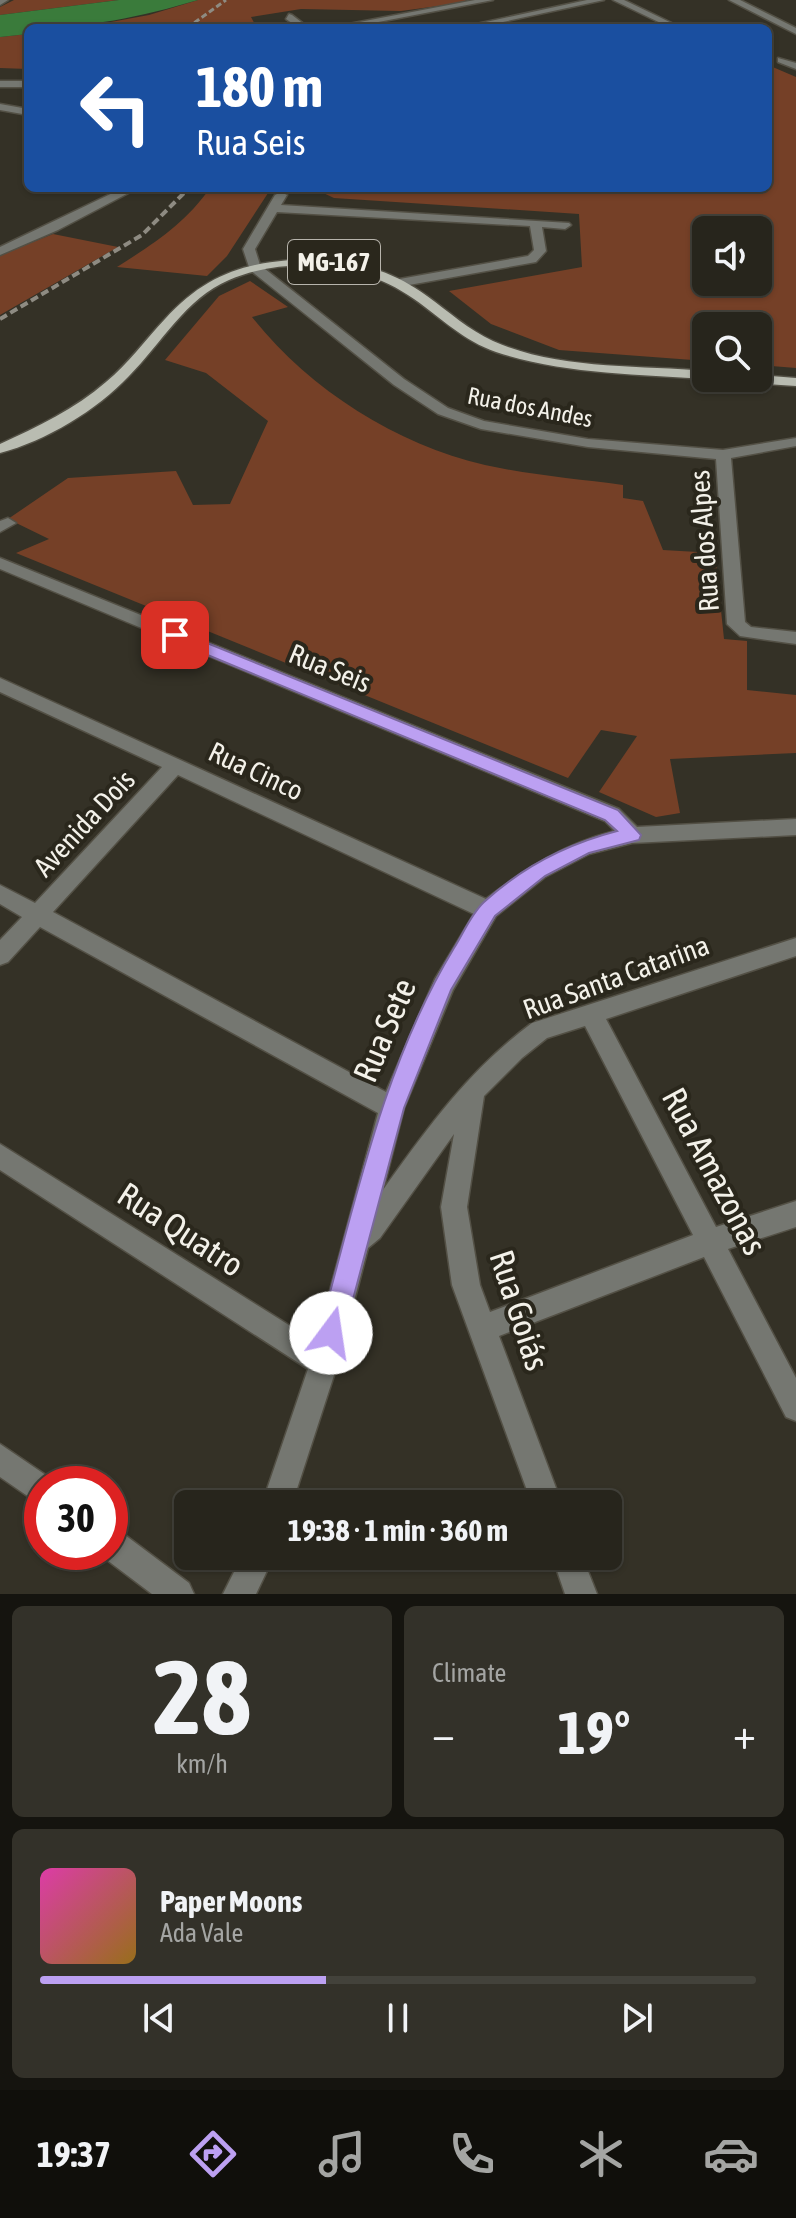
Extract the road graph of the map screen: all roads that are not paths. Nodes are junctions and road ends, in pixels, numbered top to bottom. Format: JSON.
{"nodes":[{"id":1,"x":489,"y":0,"type":"edge"},
{"id":2,"x":600,"y":0,"type":"edge"},
{"id":3,"x":617,"y":0,"type":"edge"},
{"id":4,"x":720,"y":0,"type":"edge"},
{"id":5,"x":734,"y":3,"type":"edge"},
{"id":6,"x":402,"y":15,"type":"junction"},
{"id":7,"x":289,"y":17,"type":"dead end"},
{"id":8,"x":413,"y":22,"type":"dead end"},
{"id":9,"x":299,"y":24,"type":"edge"},
{"id":10,"x":354,"y":24,"type":"edge"},
{"id":11,"x":482,"y":24,"type":"edge"},
{"id":12,"x":669,"y":24,"type":"edge"},
{"id":13,"x":796,"y":31,"type":"edge"},
{"id":14,"x":781,"y":60,"type":"dead end"},
{"id":15,"x":796,"y":66,"type":"edge"},
{"id":16,"x":0,"y":84,"type":"edge"},
{"id":17,"x":24,"y":84,"type":"edge"},
{"id":18,"x":0,"y":107,"type":"edge"},
{"id":19,"x":24,"y":111,"type":"edge"},
{"id":20,"x":124,"y":192,"type":"edge"},
{"id":21,"x":281,"y":195,"type":"dead end"},
{"id":22,"x":274,"y":208,"type":"junction"},
{"id":23,"x":536,"y":224,"type":"junction"},
{"id":24,"x":565,"y":225,"type":"dead end"},
{"id":25,"x":0,"y":251,"type":"edge"},
{"id":26,"x":254,"y":267,"type":"junction"},
{"id":27,"x":398,"y":283,"type":"junction"},
{"id":28,"x":692,"y":374,"type":"edge"},
{"id":29,"x":772,"y":380,"type":"edge"},
{"id":30,"x":796,"y":382,"type":"edge"},
{"id":31,"x":796,"y":442,"type":"edge"},
{"id":32,"x":0,"y":449,"type":"edge"},
{"id":33,"x":723,"y":455,"type":"junction"},
{"id":34,"x":0,"y":563,"type":"edge"},
{"id":35,"x":796,"y":638,"type":"edge"},
{"id":36,"x":0,"y":684,"type":"edge"},
{"id":37,"x":176,"y":765,"type":"junction"},
{"id":38,"x":796,"y":827,"type":"edge"},
{"id":39,"x":632,"y":835,"type":"junction"},
{"id":40,"x":0,"y":894,"type":"edge"},
{"id":41,"x":488,"y":910,"type":"junction"},
{"id":42,"x":37,"y":914,"type":"junction"},
{"id":43,"x":796,"y":947,"type":"edge"},
{"id":44,"x":0,"y":955,"type":"edge"},
{"id":45,"x":590,"y":1012,"type":"junction"},
{"id":46,"x":474,"y":1087,"type":"junction"},
{"id":47,"x":392,"y":1108,"type":"junction"},
{"id":48,"x":0,"y":1156,"type":"edge"},
{"id":49,"x":796,"y":1214,"type":"edge"},
{"id":50,"x":712,"y":1241,"type":"junction"},
{"id":51,"x":354,"y":1242,"type":"junction"},
{"id":52,"x":482,"y":1329,"type":"junction"},
{"id":53,"x":324,"y":1363,"type":"junction"},
{"id":54,"x":796,"y":1407,"type":"edge"},
{"id":55,"x":0,"y":1459,"type":"edge"},
{"id":56,"x":24,"y":1477,"type":"edge"},
{"id":57,"x":282,"y":1490,"type":"edge"},
{"id":58,"x":542,"y":1490,"type":"edge"},
{"id":59,"x":128,"y":1556,"type":"edge"},
{"id":60,"x":252,"y":1570,"type":"edge"},
{"id":61,"x":572,"y":1570,"type":"edge"},
{"id":62,"x":178,"y":1594,"type":"edge"},
{"id":63,"x":239,"y":1594,"type":"edge"},
{"id":64,"x":581,"y":1594,"type":"edge"}],
"edges":[{"from":1,"to":6,"type":"street"},
{"from":2,"to":11,"type":"street"},
{"from":3,"to":12,"type":"street"},
{"from":4,"to":5,"type":"street"},
{"from":5,"to":13,"type":"street"},
{"from":6,"to":8,"type":"street"},
{"from":6,"to":10,"type":"street"},
{"from":7,"to":9,"type":"street"},
{"from":14,"to":15,"type":"street"},
{"from":16,"to":17,"type":"street"},
{"from":18,"to":19,"type":"street"},
{"from":20,"to":25,"type":"street"},
{"from":21,"to":22,"type":"street"},
{"from":22,"to":23,"type":"street"},
{"from":22,"to":26,"type":"street"},
{"from":23,"to":24,"type":"street"},
{"from":23,"to":27,"type":"street"},
{"from":26,"to":27,"type":"main road","number":"MG-167"},
{"from":26,"to":32,"type":"main road","number":"MG-167"},
{"from":26,"to":33,"type":"street","name":"Rua dos Andes"},
{"from":27,"to":28,"type":"main road","number":"MG-167"},
{"from":29,"to":30,"type":"main road"},
{"from":31,"to":33,"type":"street","name":"Rua dos Andes"},
{"from":33,"to":35,"type":"street","name":"Rua dos Alpes"},
{"from":34,"to":39,"type":"street","name":"Rua Seis"},
{"from":36,"to":37,"type":"street","name":"Rua Cinco"},
{"from":37,"to":41,"type":"street","name":"Rua Cinco"},
{"from":37,"to":42,"type":"street","name":"Avenida Dois"},
{"from":38,"to":39,"type":"street","name":"Rua Sete"},
{"from":39,"to":41,"type":"street","name":"Rua Sete"},
{"from":40,"to":42,"type":"street"},
{"from":41,"to":47,"type":"street","name":"Rua Sete"},
{"from":42,"to":44,"type":"street","name":"Avenida Dois"},
{"from":42,"to":47,"type":"street"},
{"from":43,"to":45,"type":"street","name":"Rua Santa Catarina"},
{"from":45,"to":46,"type":"street","name":"Rua Santa Catarina"},
{"from":45,"to":50,"type":"street","name":"Rua Amazonas"},
{"from":46,"to":51,"type":"street","name":"Rua Santa Catarina"},
{"from":46,"to":52,"type":"street","name":"Rua Goiás"},
{"from":47,"to":51,"type":"street","name":"Rua Sete"},
{"from":48,"to":53,"type":"street","name":"Rua Quatro"},
{"from":49,"to":50,"type":"street"},
{"from":50,"to":52,"type":"street"},
{"from":50,"to":54,"type":"street","name":"Rua Amazonas"},
{"from":51,"to":53,"type":"street","name":"Rua Sete"},
{"from":52,"to":58,"type":"street","name":"Rua Goiás"},
{"from":53,"to":57,"type":"street","name":"Rua Sete"},
{"from":55,"to":56,"type":"street"},
{"from":59,"to":62,"type":"street"},
{"from":60,"to":63,"type":"street"},
{"from":61,"to":64,"type":"street"}]}
